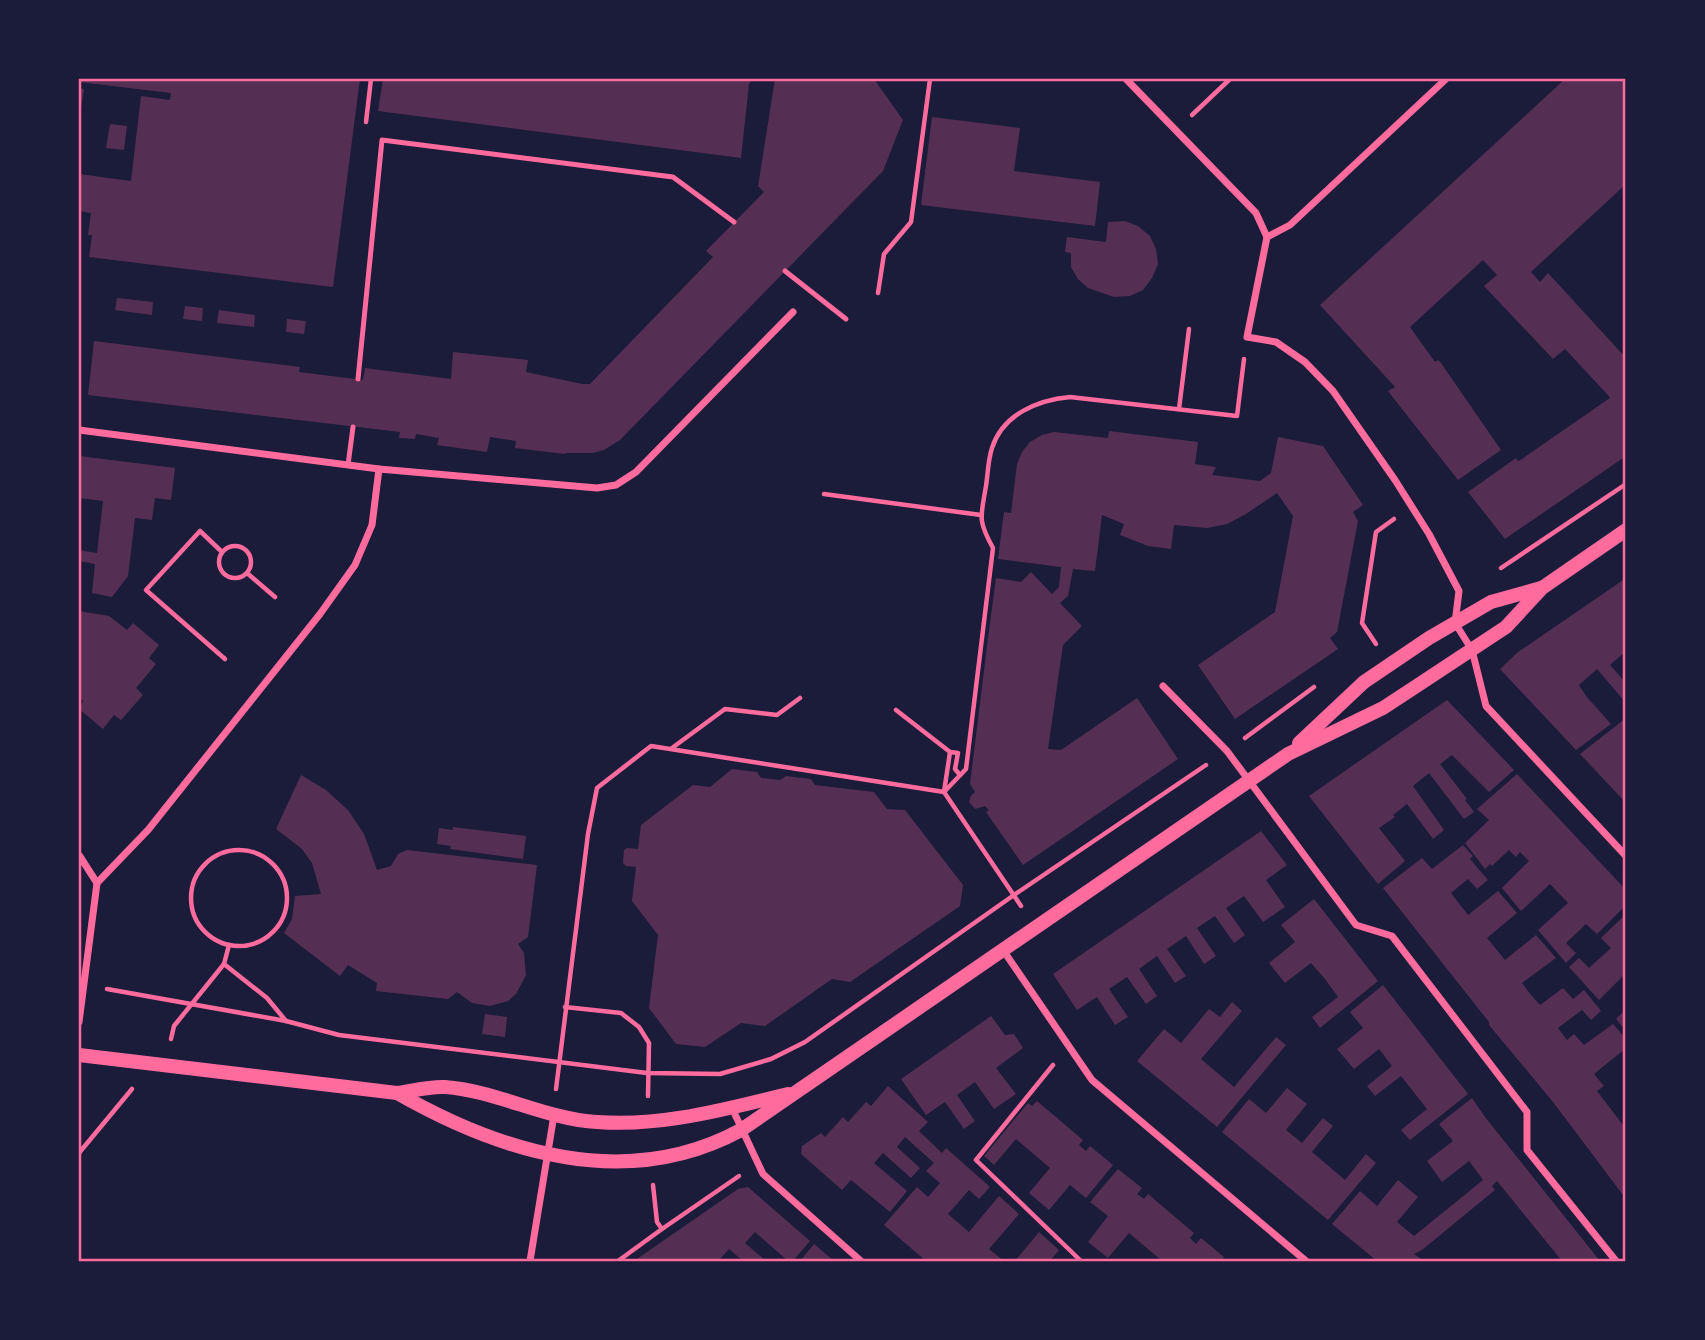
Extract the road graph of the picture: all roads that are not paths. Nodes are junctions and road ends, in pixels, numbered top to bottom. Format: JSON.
{"nodes":[{"id":1,"x":1126,"y":79,"type":"edge"},
{"id":2,"x":1446,"y":79,"type":"edge"},
{"id":3,"x":734,"y":222,"type":"dead end"},
{"id":4,"x":1267,"y":237,"type":"junction"},
{"id":5,"x":785,"y":271,"type":"dead end"},
{"id":6,"x":793,"y":312,"type":"dead end"},
{"id":7,"x":846,"y":319,"type":"dead end"},
{"id":8,"x":358,"y":379,"type":"dead end"},
{"id":9,"x":353,"y":427,"type":"dead end"},
{"id":10,"x":79,"y":430,"type":"edge"},
{"id":11,"x":348,"y":465,"type":"junction"},
{"id":12,"x":379,"y":469,"type":"junction"},
{"id":13,"x":1626,"y":530,"type":"edge"},
{"id":14,"x":1542,"y":588,"type":"junction"},
{"id":15,"x":1455,"y":623,"type":"junction"},
{"id":16,"x":1472,"y":650,"type":"junction"},
{"id":17,"x":1163,"y":686,"type":"dead end"},
{"id":18,"x":1288,"y":754,"type":"junction"},
{"id":19,"x":1248,"y":780,"type":"junction"},
{"id":20,"x":79,"y":855,"type":"edge"},
{"id":21,"x":1626,"y":856,"type":"edge"},
{"id":22,"x":97,"y":883,"type":"junction"},
{"id":23,"x":1003,"y":950,"type":"junction"},
{"id":24,"x":79,"y":1022,"type":"edge"},
{"id":25,"x":79,"y":1055,"type":"edge"},
{"id":26,"x":796,"y":1092,"type":"junction"},
{"id":27,"x":397,"y":1093,"type":"junction"},
{"id":28,"x":732,"y":1108,"type":"junction"},
{"id":29,"x":554,"y":1114,"type":"junction"},
{"id":30,"x":741,"y":1130,"type":"junction"},
{"id":31,"x":549,"y":1156,"type":"junction"},
{"id":32,"x":530,"y":1261,"type":"edge"},
{"id":33,"x":861,"y":1261,"type":"edge"},
{"id":34,"x":1306,"y":1261,"type":"edge"},
{"id":35,"x":1616,"y":1261,"type":"edge"}],
"edges":[{"from":1,"to":4,"type":"street"},
{"from":2,"to":4,"type":"street"},
{"from":3,"to":8,"type":"lane"},
{"from":4,"to":15,"type":"street"},
{"from":5,"to":7,"type":"lane"},
{"from":6,"to":12,"type":"street"},
{"from":9,"to":11,"type":"lane"},
{"from":10,"to":11,"type":"street"},
{"from":11,"to":12,"type":"street"},
{"from":12,"to":22,"type":"street"},
{"from":13,"to":14,"type":"main road"},
{"from":14,"to":15,"type":"main road"},
{"from":14,"to":16,"type":"main road"},
{"from":15,"to":16,"type":"street"},
{"from":15,"to":18,"type":"main road"},
{"from":16,"to":18,"type":"main road"},
{"from":16,"to":21,"type":"street"},
{"from":17,"to":19,"type":"street"},
{"from":18,"to":19,"type":"main road"},
{"from":19,"to":23,"type":"main road"},
{"from":19,"to":35,"type":"street"},
{"from":20,"to":22,"type":"street"},
{"from":22,"to":24,"type":"street"},
{"from":23,"to":26,"type":"main road"},
{"from":23,"to":34,"type":"street"},
{"from":25,"to":27,"type":"main road"},
{"from":26,"to":28,"type":"main road"},
{"from":26,"to":30,"type":"main road"},
{"from":27,"to":29,"type":"main road"},
{"from":27,"to":31,"type":"main road"},
{"from":28,"to":29,"type":"main road"},
{"from":28,"to":30,"type":"street"},
{"from":29,"to":31,"type":"street"},
{"from":30,"to":31,"type":"main road"},
{"from":30,"to":33,"type":"street"},
{"from":31,"to":32,"type":"street"}]}
